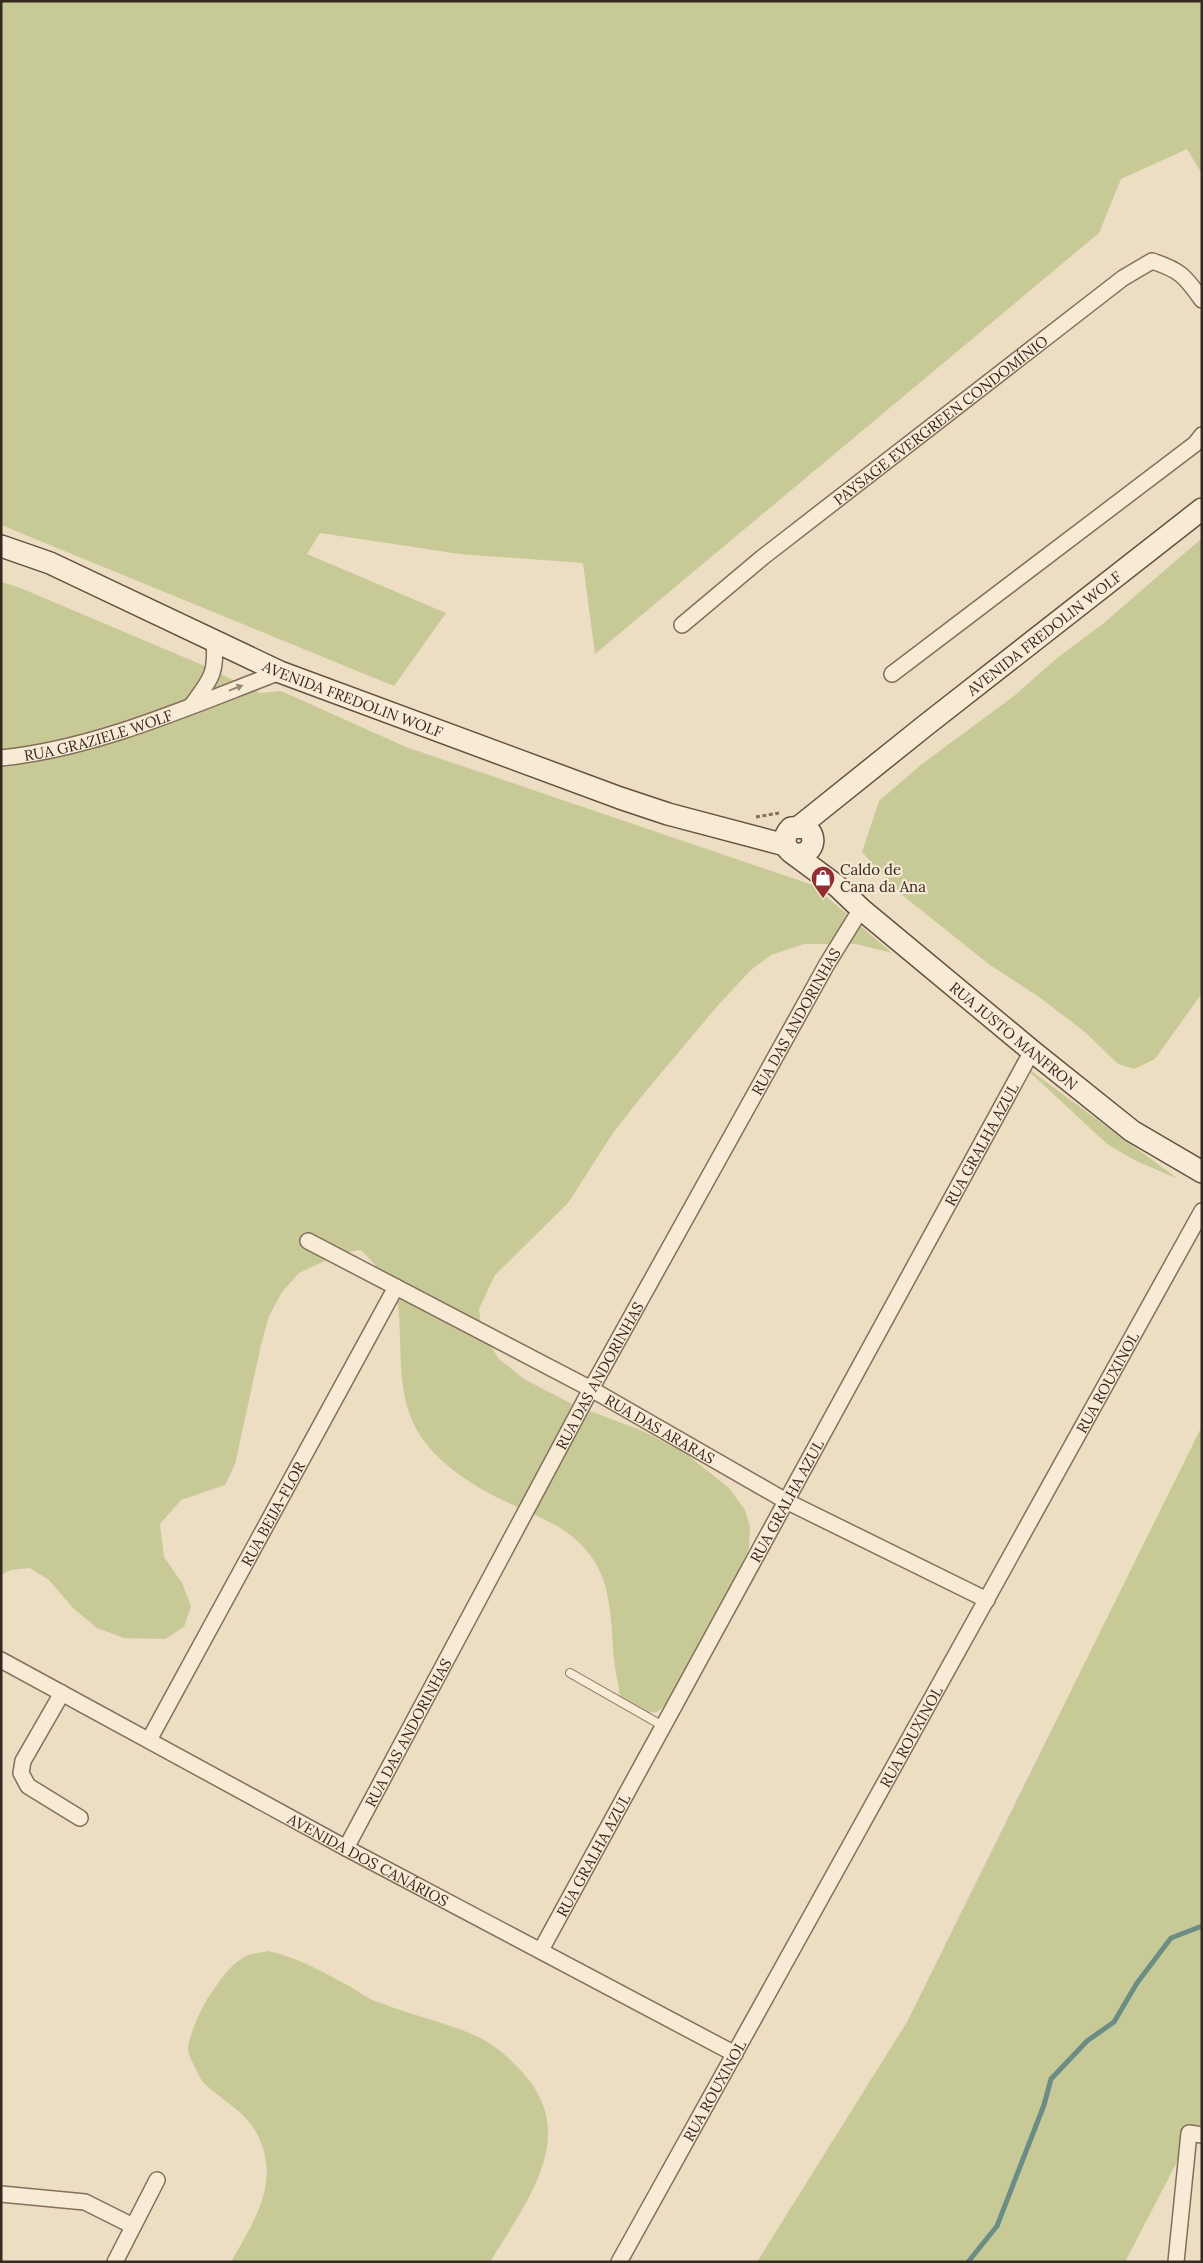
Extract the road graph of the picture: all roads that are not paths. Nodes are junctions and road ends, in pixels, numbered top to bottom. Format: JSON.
{"nodes":[{"id":1,"x":1202,"y":300,"type":"edge"},
{"id":2,"x":1202,"y":435,"type":"edge"},
{"id":3,"x":1202,"y":509,"type":"edge"},
{"id":4,"x":1,"y":546,"type":"edge"},
{"id":5,"x":682,"y":625,"type":"dead end"},
{"id":6,"x":214,"y":642,"type":"junction"},
{"id":7,"x":280,"y":672,"type":"junction"},
{"id":8,"x":892,"y":674,"type":"dead end"},
{"id":9,"x":192,"y":705,"type":"junction"},
{"id":10,"x":1,"y":758,"type":"edge"},
{"id":11,"x":798,"y":835,"type":"junction"},
{"id":12,"x":861,"y":909,"type":"junction"},
{"id":13,"x":1032,"y":1051,"type":"junction"},
{"id":14,"x":1202,"y":1172,"type":"edge"},
{"id":15,"x":1202,"y":1211,"type":"edge"},
{"id":16,"x":308,"y":1241,"type":"dead end"},
{"id":17,"x":396,"y":1287,"type":"junction"},
{"id":18,"x":591,"y":1389,"type":"junction"},
{"id":19,"x":786,"y":1501,"type":"junction"},
{"id":20,"x":987,"y":1600,"type":"junction"},
{"id":21,"x":1,"y":1660,"type":"edge"},
{"id":22,"x":570,"y":1673,"type":"dead end"},
{"id":23,"x":62,"y":1693,"type":"junction"},
{"id":24,"x":663,"y":1726,"type":"junction"},
{"id":25,"x":148,"y":1740,"type":"junction"},
{"id":26,"x":80,"y":1818,"type":"dead end"},
{"id":27,"x":346,"y":1848,"type":"junction"},
{"id":28,"x":541,"y":1950,"type":"junction"},
{"id":29,"x":735,"y":2054,"type":"junction"},
{"id":30,"x":1202,"y":2135,"type":"edge"},
{"id":31,"x":157,"y":2180,"type":"dead end"},
{"id":32,"x":1,"y":2194,"type":"edge"},
{"id":33,"x":133,"y":2226,"type":"junction"},
{"id":34,"x":115,"y":2262,"type":"edge"},
{"id":35,"x":619,"y":2262,"type":"edge"},
{"id":36,"x":1176,"y":2262,"type":"edge"}],
"edges":[{"from":1,"to":5,"type":"street","name":"PAYSAGE EVERGREEN CONDOMÍNIO"},
{"from":2,"to":8,"type":"street"},
{"from":3,"to":11,"type":"main road","name":"AVENIDA FREDOLIN WOLF"},
{"from":4,"to":6,"type":"main road","name":"AVENIDA FREDOLIN WOLF"},
{"from":6,"to":7,"type":"main road","name":"AVENIDA FREDOLIN WOLF"},
{"from":6,"to":9,"type":"street","name":"RUA GRAZIELE WOLF"},
{"from":9,"to":7,"type":"street","name":"RUA GRAZIELE WOLF","one_way":true},
{"from":7,"to":11,"type":"main road","name":"AVENIDA FREDOLIN WOLF"},
{"from":9,"to":10,"type":"street","name":"RUA GRAZIELE WOLF"},
{"from":11,"to":12,"type":"main road","name":"RUA JUSTO MANFRON"},
{"from":12,"to":13,"type":"main road","name":"RUA JUSTO MANFRON"},
{"from":12,"to":18,"type":"street","name":"RUA DAS ANDORINHAS"},
{"from":13,"to":14,"type":"main road","name":"RUA JUSTO MANFRON"},
{"from":13,"to":19,"type":"street","name":"RUA GRALHA AZUL"},
{"from":15,"to":20,"type":"street","name":"RUA ROUXINOL"},
{"from":16,"to":17,"type":"street","name":"RUA DAS ARARAS"},
{"from":17,"to":18,"type":"street","name":"RUA DAS ARARAS"},
{"from":17,"to":25,"type":"street","name":"RUA BEIJA-FLOR"},
{"from":18,"to":19,"type":"street","name":"RUA DAS ARARAS"},
{"from":18,"to":27,"type":"street","name":"RUA DAS ANDORINHAS"},
{"from":19,"to":20,"type":"street","name":"RUA DAS ARARAS"},
{"from":19,"to":24,"type":"street","name":"RUA GRALHA AZUL"},
{"from":20,"to":29,"type":"street","name":"RUA ROUXINOL"},
{"from":21,"to":23,"type":"street","name":"AVENIDA DOS CANÁRIOS"},
{"from":22,"to":24,"type":"lane"},
{"from":23,"to":25,"type":"street","name":"AVENIDA DOS CANÁRIOS"},
{"from":23,"to":26,"type":"street"},
{"from":24,"to":28,"type":"street","name":"RUA GRALHA AZUL"},
{"from":25,"to":27,"type":"street","name":"AVENIDA DOS CANÁRIOS"},
{"from":27,"to":28,"type":"street","name":"AVENIDA DOS CANÁRIOS"},
{"from":28,"to":29,"type":"street","name":"AVENIDA DOS CANÁRIOS"},
{"from":29,"to":35,"type":"street","name":"RUA ROUXINOL"},
{"from":30,"to":36,"type":"street"},
{"from":31,"to":33,"type":"street"},
{"from":32,"to":33,"type":"street"},
{"from":33,"to":34,"type":"street"}]}
